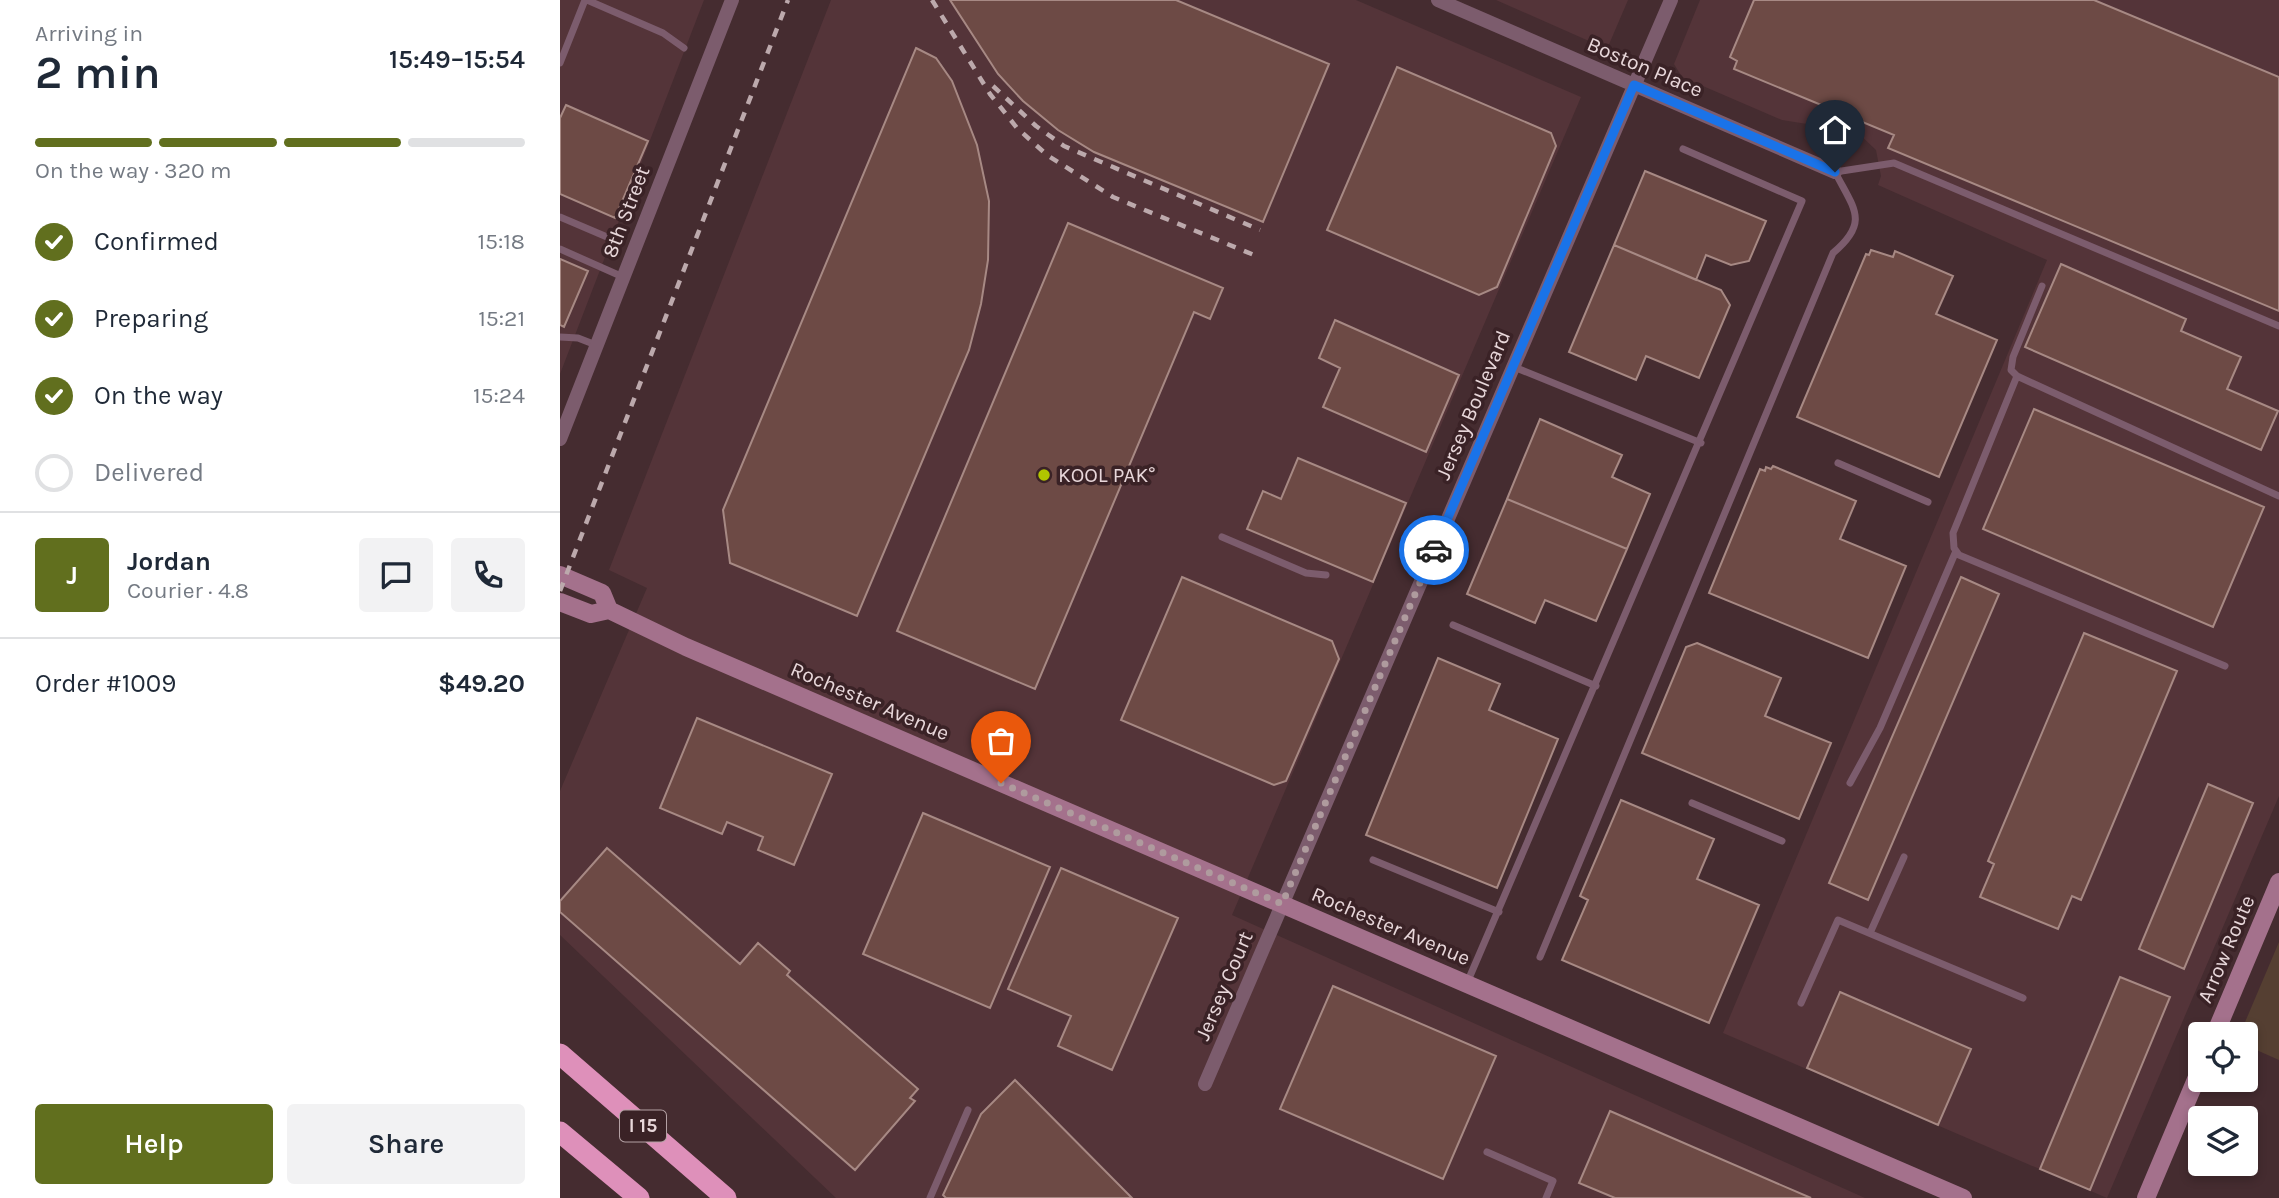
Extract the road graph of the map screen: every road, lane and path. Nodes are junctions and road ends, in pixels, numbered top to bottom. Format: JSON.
{"nodes":[{"id":1,"x":586,"y":0,"type":"edge"},
{"id":2,"x":732,"y":0,"type":"edge"},
{"id":3,"x":1438,"y":0,"type":"edge"},
{"id":4,"x":1671,"y":0,"type":"edge"},
{"id":5,"x":684,"y":48,"type":"dead end"},
{"id":6,"x":560,"y":63,"type":"edge"},
{"id":7,"x":1634,"y":85,"type":"junction"},
{"id":8,"x":1683,"y":149,"type":"dead end"},
{"id":9,"x":1835,"y":172,"type":"junction"},
{"id":10,"x":560,"y":217,"type":"edge"},
{"id":11,"x":607,"y":237,"type":"dead end"},
{"id":12,"x":560,"y":249,"type":"edge"},
{"id":13,"x":624,"y":277,"type":"junction"},
{"id":14,"x":2042,"y":286,"type":"dead end"},
{"id":15,"x":2279,"y":326,"type":"edge"},
{"id":16,"x":560,"y":337,"type":"edge"},
{"id":17,"x":597,"y":345,"type":"junction"},
{"id":18,"x":1513,"y":366,"type":"junction"},
{"id":19,"x":2017,"y":376,"type":"junction"},
{"id":20,"x":560,"y":439,"type":"edge"},
{"id":21,"x":1701,"y":443,"type":"junction"},
{"id":22,"x":1838,"y":463,"type":"dead end"},
{"id":23,"x":2279,"y":496,"type":"edge"},
{"id":24,"x":1928,"y":502,"type":"dead end"},
{"id":25,"x":1222,"y":537,"type":"dead end"},
{"id":26,"x":1956,"y":551,"type":"junction"},
{"id":27,"x":560,"y":575,"type":"edge"},
{"id":28,"x":1326,"y":575,"type":"dead end"},
{"id":29,"x":560,"y":602,"type":"edge"},
{"id":30,"x":609,"y":610,"type":"junction"},
{"id":31,"x":1453,"y":625,"type":"dead end"},
{"id":32,"x":2225,"y":666,"type":"dead end"},
{"id":33,"x":1596,"y":686,"type":"junction"},
{"id":34,"x":1850,"y":783,"type":"dead end"},
{"id":35,"x":1692,"y":803,"type":"dead end"},
{"id":36,"x":1782,"y":841,"type":"dead end"},
{"id":37,"x":1904,"y":857,"type":"dead end"},
{"id":38,"x":1373,"y":860,"type":"dead end"},
{"id":39,"x":2279,"y":882,"type":"edge"},
{"id":40,"x":1282,"y":904,"type":"junction"},
{"id":41,"x":1499,"y":912,"type":"junction"},
{"id":42,"x":1870,"y":933,"type":"junction"},
{"id":43,"x":1541,"y":957,"type":"dead end"},
{"id":44,"x":1466,"y":984,"type":"junction"},
{"id":45,"x":2023,"y":998,"type":"dead end"},
{"id":46,"x":1801,"y":1003,"type":"dead end"},
{"id":47,"x":2220,"y":1022,"type":"edge"},
{"id":48,"x":560,"y":1054,"type":"edge"},
{"id":49,"x":1205,"y":1084,"type":"dead end"},
{"id":50,"x":2191,"y":1092,"type":"edge"},
{"id":51,"x":968,"y":1110,"type":"dead end"},
{"id":52,"x":560,"y":1132,"type":"edge"},
{"id":53,"x":1486,"y":1152,"type":"dead end"},
{"id":54,"x":639,"y":1198,"type":"edge"},
{"id":55,"x":726,"y":1198,"type":"edge"},
{"id":56,"x":930,"y":1198,"type":"edge"},
{"id":57,"x":1546,"y":1198,"type":"edge"},
{"id":58,"x":1963,"y":1198,"type":"edge"},
{"id":59,"x":2146,"y":1198,"type":"edge"}],
"edges":[{"from":1,"to":5,"type":"lane"},
{"from":1,"to":6,"type":"lane"},
{"from":2,"to":13,"type":"street","name":"8th Street"},
{"from":3,"to":7,"type":"street","name":"Boston Place"},
{"from":4,"to":7,"type":"street","name":"Jersey Boulevard"},
{"from":7,"to":9,"type":"street","name":"Boston Place"},
{"from":7,"to":18,"type":"street","name":"Jersey Boulevard"},
{"from":8,"to":21,"type":"lane"},
{"from":9,"to":15,"type":"lane"},
{"from":9,"to":43,"type":"lane"},
{"from":10,"to":11,"type":"lane"},
{"from":12,"to":13,"type":"lane"},
{"from":13,"to":17,"type":"street","name":"8th Street"},
{"from":14,"to":19,"type":"lane"},
{"from":16,"to":17,"type":"lane"},
{"from":17,"to":20,"type":"street","name":"8th Street"},
{"from":18,"to":21,"type":"lane"},
{"from":18,"to":40,"type":"street","name":"Jersey Boulevard"},
{"from":19,"to":23,"type":"lane"},
{"from":19,"to":26,"type":"lane"},
{"from":21,"to":33,"type":"lane"},
{"from":22,"to":24,"type":"lane"},
{"from":25,"to":28,"type":"lane"},
{"from":26,"to":32,"type":"lane"},
{"from":26,"to":34,"type":"lane"},
{"from":27,"to":30,"type":"main road","name":"Rochester Avenue"},
{"from":29,"to":30,"type":"main road","name":"Rochester Avenue"},
{"from":30,"to":40,"type":"main road","name":"Rochester Avenue"},
{"from":31,"to":33,"type":"lane"},
{"from":33,"to":41,"type":"lane"},
{"from":35,"to":36,"type":"lane"},
{"from":37,"to":42,"type":"lane"},
{"from":38,"to":41,"type":"lane"},
{"from":39,"to":47,"type":"main road","name":"Arrow Route"},
{"from":40,"to":44,"type":"main road","name":"Rochester Avenue"},
{"from":40,"to":49,"type":"street","name":"Jersey Court"},
{"from":41,"to":44,"type":"lane"},
{"from":42,"to":45,"type":"lane"},
{"from":42,"to":46,"type":"lane"},
{"from":44,"to":58,"type":"main road","name":"Rochester Avenue"},
{"from":48,"to":55,"type":"highway","number":"I 15"},
{"from":50,"to":59,"type":"main road"},
{"from":51,"to":56,"type":"lane"},
{"from":52,"to":54,"type":"highway","number":"I 15"},
{"from":53,"to":57,"type":"lane"}]}
